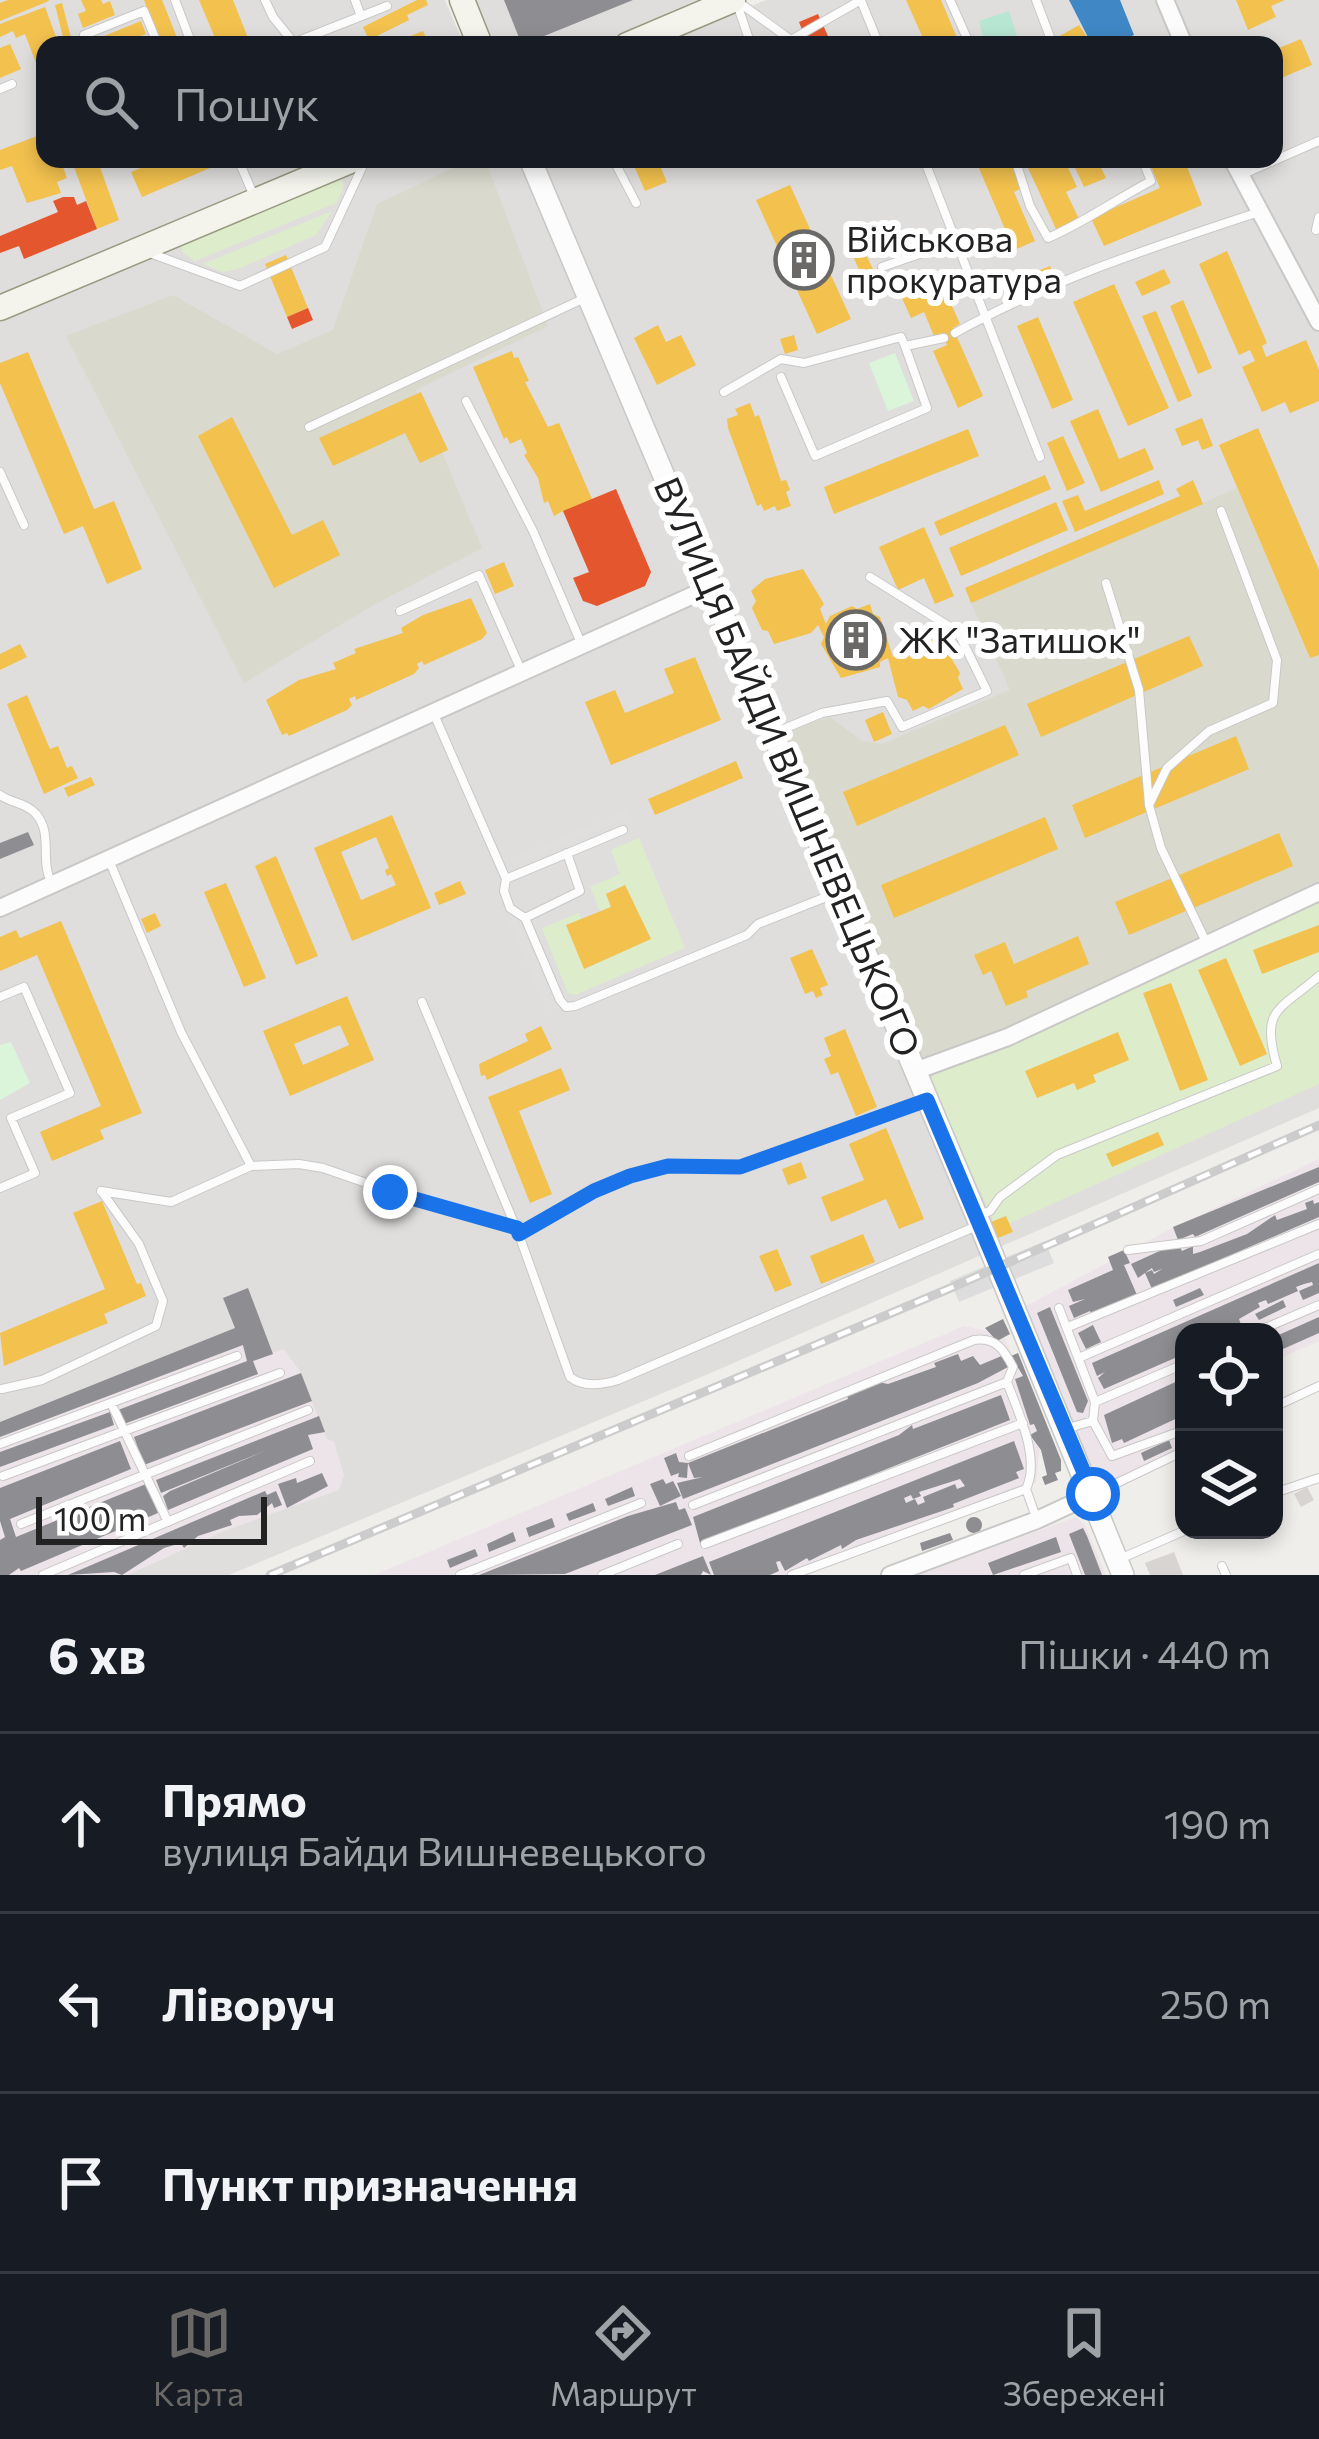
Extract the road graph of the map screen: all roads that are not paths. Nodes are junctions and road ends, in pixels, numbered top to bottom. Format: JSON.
{"nodes":[{"id":1,"x":175,"y":0,"type":"edge"},
{"id":2,"x":266,"y":0,"type":"edge"},
{"id":3,"x":355,"y":0,"type":"edge"},
{"id":4,"x":462,"y":0,"type":"edge"},
{"id":5,"x":735,"y":0,"type":"edge"},
{"id":6,"x":950,"y":0,"type":"edge"},
{"id":7,"x":1036,"y":0,"type":"edge"},
{"id":8,"x":1165,"y":0,"type":"edge"},
{"id":9,"x":862,"y":2,"type":"edge"},
{"id":10,"x":387,"y":6,"type":"dead end"},
{"id":11,"x":362,"y":16,"type":"junction"},
{"id":12,"x":84,"y":35,"type":"dead end"},
{"id":13,"x":154,"y":36,"type":"edge"},
{"id":14,"x":189,"y":36,"type":"edge"},
{"id":15,"x":286,"y":36,"type":"edge"},
{"id":16,"x":311,"y":36,"type":"edge"},
{"id":17,"x":476,"y":36,"type":"edge"},
{"id":18,"x":656,"y":36,"type":"edge"},
{"id":19,"x":748,"y":36,"type":"edge"},
{"id":20,"x":786,"y":36,"type":"edge"},
{"id":21,"x":804,"y":36,"type":"edge"},
{"id":22,"x":875,"y":36,"type":"edge"},
{"id":23,"x":966,"y":36,"type":"edge"},
{"id":24,"x":1050,"y":36,"type":"edge"},
{"id":25,"x":1177,"y":36,"type":"edge"},
{"id":26,"x":11,"y":84,"type":"dead end"},
{"id":27,"x":0,"y":89,"type":"edge"},
{"id":28,"x":1319,"y":141,"type":"edge"},
{"id":29,"x":1283,"y":153,"type":"edge"},
{"id":30,"x":242,"y":168,"type":"edge"},
{"id":31,"x":334,"y":168,"type":"edge"},
{"id":32,"x":362,"y":168,"type":"edge"},
{"id":33,"x":539,"y":168,"type":"edge"},
{"id":34,"x":618,"y":168,"type":"edge"},
{"id":35,"x":928,"y":168,"type":"edge"},
{"id":36,"x":1018,"y":168,"type":"edge"},
{"id":37,"x":1146,"y":168,"type":"edge"},
{"id":38,"x":1236,"y":168,"type":"edge"},
{"id":39,"x":256,"y":201,"type":"junction"},
{"id":40,"x":636,"y":203,"type":"dead end"},
{"id":41,"x":1258,"y":212,"type":"junction"},
{"id":42,"x":1319,"y":217,"type":"edge"},
{"id":43,"x":1316,"y":230,"type":"edge"},
{"id":44,"x":957,"y":242,"type":"junction"},
{"id":45,"x":140,"y":249,"type":"junction"},
{"id":46,"x":882,"y":267,"type":"dead end"},
{"id":47,"x":588,"y":296,"type":"junction"},
{"id":48,"x":0,"y":308,"type":"edge"},
{"id":49,"x":987,"y":316,"type":"junction"},
{"id":50,"x":1319,"y":322,"type":"edge"},
{"id":51,"x":956,"y":334,"type":"dead end"},
{"id":52,"x":944,"y":338,"type":"dead end"},
{"id":53,"x":905,"y":346,"type":"junction"},
{"id":54,"x":781,"y":376,"type":"dead end"},
{"id":55,"x":724,"y":392,"type":"dead end"},
{"id":56,"x":466,"y":401,"type":"dead end"},
{"id":57,"x":309,"y":427,"type":"dead end"},
{"id":58,"x":1040,"y":457,"type":"dead end"},
{"id":59,"x":0,"y":472,"type":"edge"},
{"id":60,"x":1221,"y":511,"type":"dead end"},
{"id":61,"x":24,"y":525,"type":"dead end"},
{"id":62,"x":870,"y":577,"type":"dead end"},
{"id":63,"x":1106,"y":583,"type":"dead end"},
{"id":64,"x":711,"y":587,"type":"junction"},
{"id":65,"x":400,"y":611,"type":"dead end"},
{"id":66,"x":582,"y":644,"type":"junction"},
{"id":67,"x":521,"y":671,"type":"junction"},
{"id":68,"x":433,"y":711,"type":"junction"},
{"id":69,"x":773,"y":734,"type":"junction"},
{"id":70,"x":0,"y":795,"type":"edge"},
{"id":71,"x":1149,"y":805,"type":"junction"},
{"id":72,"x":623,"y":830,"type":"dead end"},
{"id":73,"x":568,"y":853,"type":"junction"},
{"id":74,"x":108,"y":859,"type":"junction"},
{"id":75,"x":506,"y":879,"type":"junction"},
{"id":76,"x":51,"y":883,"type":"junction"},
{"id":77,"x":839,"y":892,"type":"junction"},
{"id":78,"x":1319,"y":892,"type":"edge"},
{"id":79,"x":0,"y":907,"type":"edge"},
{"id":80,"x":525,"y":918,"type":"junction"},
{"id":81,"x":1206,"y":943,"type":"junction"},
{"id":82,"x":1319,"y":976,"type":"edge"},
{"id":83,"x":0,"y":997,"type":"edge"},
{"id":84,"x":422,"y":1002,"type":"dead end"},
{"id":85,"x":915,"y":1071,"type":"junction"},
{"id":86,"x":927,"y":1100,"type":"junction"},
{"id":87,"x":251,"y":1166,"type":"junction"},
{"id":88,"x":0,"y":1188,"type":"edge"},
{"id":89,"x":1319,"y":1189,"type":"edge"},
{"id":90,"x":978,"y":1221,"type":"junction"},
{"id":91,"x":1319,"y":1224,"type":"edge"},
{"id":92,"x":518,"y":1231,"type":"junction"},
{"id":93,"x":1128,"y":1250,"type":"dead end"},
{"id":94,"x":1319,"y":1254,"type":"edge"},
{"id":95,"x":1319,"y":1305,"type":"edge"},
{"id":96,"x":1059,"y":1308,"type":"dead end"},
{"id":97,"x":1277,"y":1323,"type":"edge"},
{"id":98,"x":1068,"y":1327,"type":"junction"},
{"id":99,"x":237,"y":1356,"type":"dead end"},
{"id":100,"x":1081,"y":1357,"type":"junction"},
{"id":101,"x":1175,"y":1368,"type":"edge"},
{"id":102,"x":280,"y":1373,"type":"dead end"},
{"id":103,"x":1007,"y":1382,"type":"junction"},
{"id":104,"x":1319,"y":1386,"type":"edge"},
{"id":105,"x":2,"y":1389,"type":"edge"},
{"id":106,"x":1095,"y":1402,"type":"junction"},
{"id":107,"x":111,"y":1403,"type":"junction"},
{"id":108,"x":1283,"y":1403,"type":"edge"},
{"id":109,"x":308,"y":1410,"type":"dead end"},
{"id":110,"x":1093,"y":1420,"type":"junction"},
{"id":111,"x":1023,"y":1423,"type":"junction"},
{"id":112,"x":1065,"y":1428,"type":"junction"},
{"id":113,"x":123,"y":1431,"type":"junction"},
{"id":114,"x":1181,"y":1431,"type":"edge"},
{"id":115,"x":0,"y":1444,"type":"edge"},
{"id":116,"x":1175,"y":1454,"type":"edge"},
{"id":117,"x":688,"y":1456,"type":"dead end"},
{"id":118,"x":310,"y":1461,"type":"dead end"},
{"id":119,"x":146,"y":1475,"type":"junction"},
{"id":120,"x":3,"y":1476,"type":"edge"},
{"id":121,"x":1319,"y":1478,"type":"edge"},
{"id":122,"x":1026,"y":1489,"type":"junction"},
{"id":123,"x":1283,"y":1490,"type":"edge"},
{"id":124,"x":1093,"y":1494,"type":"junction"},
{"id":125,"x":641,"y":1504,"type":"dead end"},
{"id":126,"x":693,"y":1505,"type":"dead end"},
{"id":127,"x":1037,"y":1520,"type":"junction"},
{"id":128,"x":168,"y":1522,"type":"junction"},
{"id":129,"x":21,"y":1524,"type":"dead end"},
{"id":130,"x":1175,"y":1536,"type":"edge"},
{"id":131,"x":678,"y":1544,"type":"dead end"},
{"id":132,"x":705,"y":1544,"type":"dead end"},
{"id":133,"x":1120,"y":1567,"type":"edge"},
{"id":134,"x":43,"y":1575,"type":"edge"},
{"id":135,"x":460,"y":1575,"type":"edge"},
{"id":136,"x":602,"y":1575,"type":"edge"},
{"id":137,"x":792,"y":1575,"type":"edge"},
{"id":138,"x":890,"y":1575,"type":"edge"},
{"id":139,"x":1024,"y":1575,"type":"edge"},
{"id":140,"x":1078,"y":1575,"type":"edge"}],
"edges":[{"from":1,"to":14,"type":"lane"},
{"from":2,"to":15,"type":"lane"},
{"from":3,"to":11,"type":"lane"},
{"from":4,"to":17,"type":"main road"},
{"from":5,"to":18,"type":"main road"},
{"from":5,"to":19,"type":"lane"},
{"from":5,"to":20,"type":"lane"},
{"from":6,"to":23,"type":"lane"},
{"from":7,"to":24,"type":"lane"},
{"from":8,"to":25,"type":"street"},
{"from":9,"to":21,"type":"lane"},
{"from":9,"to":22,"type":"lane"},
{"from":10,"to":11,"type":"lane"},
{"from":11,"to":16,"type":"lane"},
{"from":12,"to":13,"type":"lane"},
{"from":26,"to":27,"type":"lane"},
{"from":28,"to":29,"type":"lane"},
{"from":30,"to":39,"type":"lane"},
{"from":31,"to":39,"type":"main road"},
{"from":32,"to":45,"type":"lane"},
{"from":33,"to":47,"type":"street","name":"ВУЛИЦЯ БАЙДИ ВИШНЕВЕЦЬКОГО"},
{"from":34,"to":40,"type":"lane"},
{"from":35,"to":44,"type":"lane"},
{"from":36,"to":37,"type":"lane"},
{"from":38,"to":41,"type":"street"},
{"from":39,"to":45,"type":"main road"},
{"from":41,"to":49,"type":"lane"},
{"from":41,"to":50,"type":"street"},
{"from":42,"to":43,"type":"lane"},
{"from":44,"to":46,"type":"lane"},
{"from":44,"to":49,"type":"lane"},
{"from":45,"to":48,"type":"main road"},
{"from":47,"to":57,"type":"lane"},
{"from":47,"to":64,"type":"street","name":"ВУЛИЦЯ БАЙДИ ВИШНЕВЕЦЬКОГО"},
{"from":49,"to":51,"type":"lane"},
{"from":49,"to":58,"type":"lane"},
{"from":52,"to":53,"type":"lane"},
{"from":53,"to":54,"type":"lane"},
{"from":53,"to":55,"type":"lane"},
{"from":56,"to":66,"type":"lane"},
{"from":59,"to":61,"type":"lane"},
{"from":60,"to":71,"type":"lane"},
{"from":62,"to":69,"type":"lane"},
{"from":63,"to":71,"type":"lane"},
{"from":64,"to":66,"type":"street"},
{"from":64,"to":69,"type":"street","name":"ВУЛИЦЯ БАЙДИ ВИШНЕВЕЦЬКОГО"},
{"from":65,"to":67,"type":"lane"},
{"from":66,"to":67,"type":"street"},
{"from":67,"to":68,"type":"street"},
{"from":68,"to":74,"type":"street"},
{"from":68,"to":75,"type":"lane"},
{"from":69,"to":77,"type":"street","name":"ВУЛИЦЯ БАЙДИ ВИШНЕВЕЦЬКОГО"},
{"from":70,"to":76,"type":"lane"},
{"from":71,"to":81,"type":"lane"},
{"from":72,"to":73,"type":"lane"},
{"from":73,"to":75,"type":"lane"},
{"from":73,"to":80,"type":"lane"},
{"from":74,"to":76,"type":"street"},
{"from":74,"to":87,"type":"lane"},
{"from":75,"to":80,"type":"lane"},
{"from":76,"to":79,"type":"street"},
{"from":77,"to":80,"type":"lane"},
{"from":77,"to":85,"type":"street","name":"ВУЛИЦЯ БАЙДИ ВИШНЕВЕЦЬКОГО"},
{"from":78,"to":81,"type":"street"},
{"from":81,"to":85,"type":"street"},
{"from":82,"to":90,"type":"lane"},
{"from":83,"to":88,"type":"lane"},
{"from":84,"to":92,"type":"lane"},
{"from":85,"to":86,"type":"street","name":"ВУЛИЦЯ БАЙДИ ВИШНЕВЕЦЬКОГО"},
{"from":86,"to":90,"type":"street","name":"ВУЛИЦЯ БАЙДИ ВИШНЕВЕЦЬКОГО"},
{"from":86,"to":92,"type":"lane"},
{"from":87,"to":92,"type":"lane"},
{"from":87,"to":105,"type":"lane"},
{"from":89,"to":93,"type":"lane"},
{"from":90,"to":92,"type":"lane"},
{"from":90,"to":112,"type":"street","name":"ВУЛИЦЯ БАЙДИ ВИШНЕВЕЦЬКОГО"},
{"from":91,"to":98,"type":"lane"},
{"from":94,"to":100,"type":"lane"},
{"from":95,"to":97,"type":"lane"},
{"from":96,"to":98,"type":"lane"},
{"from":98,"to":100,"type":"lane"},
{"from":99,"to":107,"type":"lane"},
{"from":100,"to":106,"type":"lane"},
{"from":101,"to":106,"type":"lane"},
{"from":102,"to":113,"type":"lane"},
{"from":103,"to":111,"type":"lane"},
{"from":103,"to":117,"type":"lane"},
{"from":103,"to":126,"type":"lane"},
{"from":104,"to":108,"type":"lane"},
{"from":106,"to":110,"type":"lane"},
{"from":107,"to":113,"type":"lane"},
{"from":107,"to":115,"type":"lane"},
{"from":109,"to":119,"type":"lane"},
{"from":110,"to":112,"type":"lane"},
{"from":110,"to":114,"type":"lane"},
{"from":111,"to":122,"type":"lane"},
{"from":111,"to":132,"type":"lane"},
{"from":112,"to":124,"type":"street","name":"ВУЛИЦЯ БАЙДИ ВИШНЕВЕЦЬКОГО"},
{"from":113,"to":119,"type":"lane"},
{"from":113,"to":120,"type":"lane"},
{"from":116,"to":124,"type":"lane"},
{"from":118,"to":128,"type":"lane"},
{"from":119,"to":128,"type":"lane"},
{"from":119,"to":129,"type":"lane"},
{"from":121,"to":123,"type":"lane"},
{"from":122,"to":127,"type":"lane"},
{"from":122,"to":137,"type":"lane"},
{"from":124,"to":127,"type":"street"},
{"from":124,"to":133,"type":"street","name":"ВУЛИЦЯ БАЙДИ ВИШНЕВЕЦЬКОГО"},
{"from":125,"to":135,"type":"lane"},
{"from":127,"to":138,"type":"street"},
{"from":128,"to":134,"type":"lane"},
{"from":130,"to":133,"type":"lane"},
{"from":131,"to":136,"type":"lane"},
{"from":139,"to":140,"type":"lane"}]}
